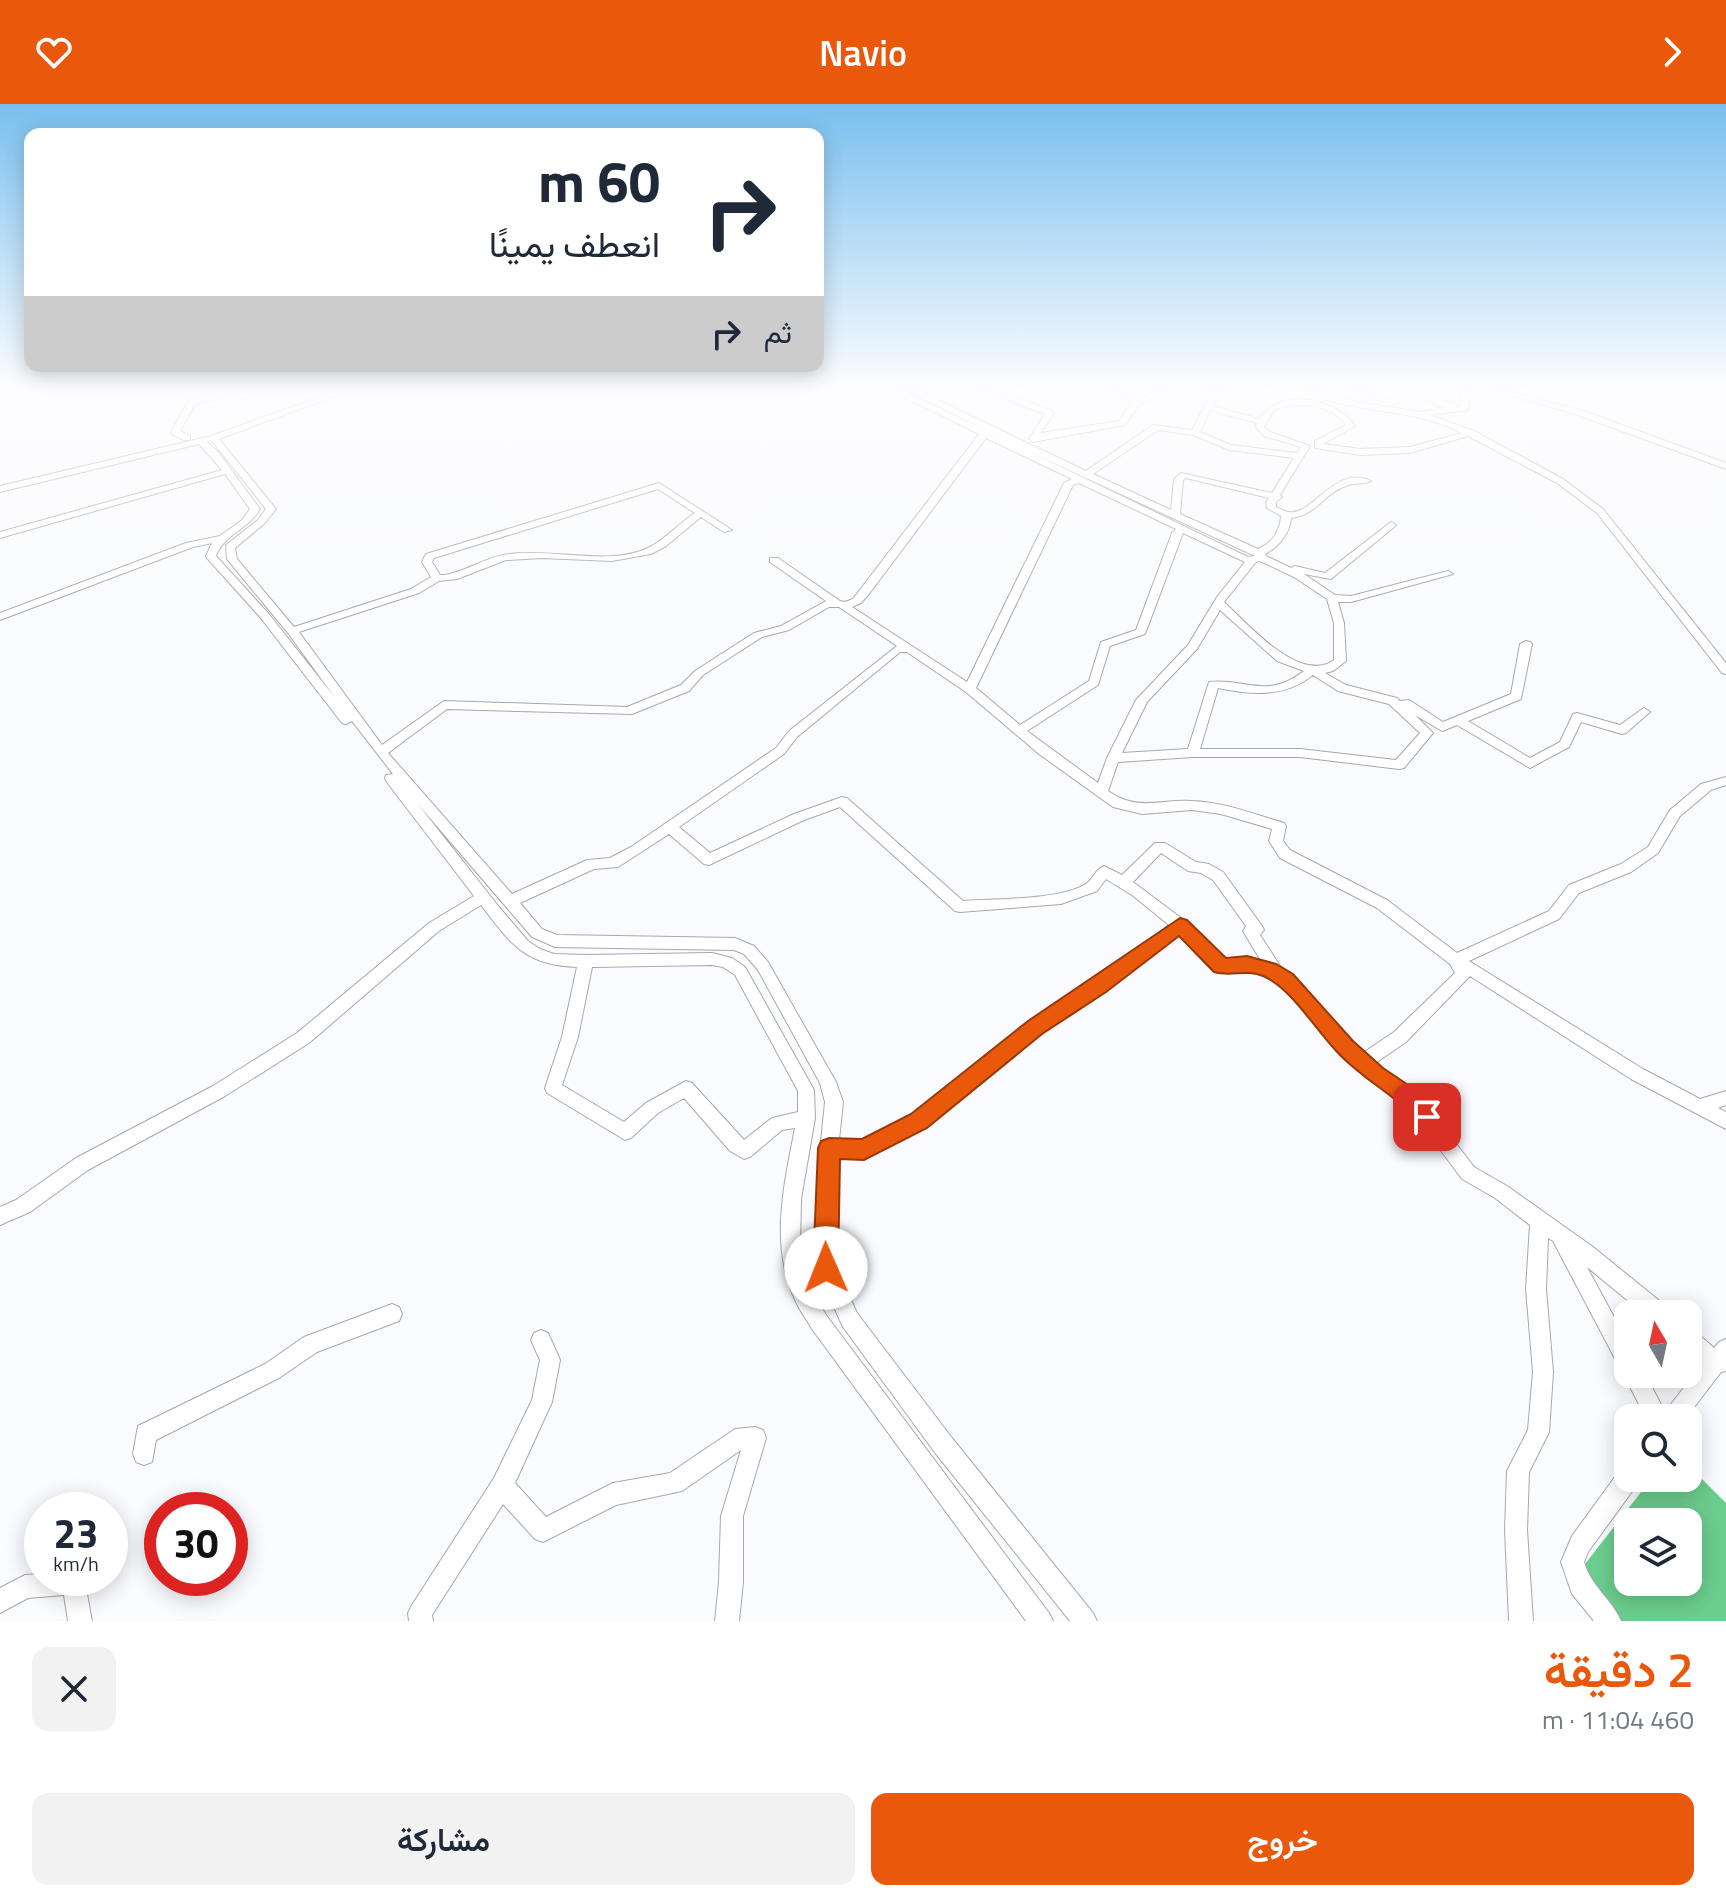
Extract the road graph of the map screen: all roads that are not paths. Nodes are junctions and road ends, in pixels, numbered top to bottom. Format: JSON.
{"nodes":[{"id":1,"x":99,"y":463,"type":"edge"},
{"id":2,"x":220,"y":463,"type":"edge"},
{"id":3,"x":225,"y":463,"type":"edge"},
{"id":4,"x":963,"y":463,"type":"edge"},
{"id":5,"x":1053,"y":463,"type":"edge"},
{"id":6,"x":1057,"y":463,"type":"edge"},
{"id":7,"x":1103,"y":463,"type":"edge"},
{"id":8,"x":1297,"y":463,"type":"edge"},
{"id":9,"x":1526,"y":463,"type":"edge"},
{"id":10,"x":227,"y":471,"type":"junction"},
{"id":11,"x":1083,"y":476,"type":"junction"},
{"id":12,"x":1366,"y":481,"type":"dead end"},
{"id":13,"x":0,"y":486,"type":"edge"},
{"id":14,"x":1277,"y":497,"type":"junction"},
{"id":15,"x":702,"y":513,"type":"junction"},
{"id":16,"x":1175,"y":515,"type":"junction"},
{"id":17,"x":1286,"y":515,"type":"junction"},
{"id":18,"x":1391,"y":525,"type":"dead end"},
{"id":19,"x":1183,"y":528,"type":"junction"},
{"id":20,"x":727,"y":530,"type":"dead end"},
{"id":21,"x":0,"y":535,"type":"edge"},
{"id":22,"x":222,"y":537,"type":"junction"},
{"id":23,"x":1257,"y":557,"type":"junction"},
{"id":24,"x":774,"y":560,"type":"dead end"},
{"id":25,"x":1275,"y":565,"type":"junction"},
{"id":26,"x":1448,"y":574,"type":"dead end"},
{"id":27,"x":437,"y":578,"type":"junction"},
{"id":28,"x":1332,"y":598,"type":"junction"},
{"id":29,"x":1219,"y":603,"type":"junction"},
{"id":30,"x":840,"y":605,"type":"junction"},
{"id":31,"x":0,"y":617,"type":"edge"},
{"id":32,"x":292,"y":631,"type":"junction"},
{"id":33,"x":1526,"y":644,"type":"dead end"},
{"id":34,"x":908,"y":649,"type":"junction"},
{"id":35,"x":1329,"y":669,"type":"junction"},
{"id":36,"x":1313,"y":670,"type":"junction"},
{"id":37,"x":1726,"y":671,"type":"edge"},
{"id":38,"x":970,"y":689,"type":"junction"},
{"id":39,"x":1644,"y":712,"type":"dead end"},
{"id":40,"x":1459,"y":721,"type":"junction"},
{"id":41,"x":1019,"y":731,"type":"junction"},
{"id":42,"x":381,"y":752,"type":"junction"},
{"id":43,"x":1193,"y":753,"type":"junction"},
{"id":44,"x":1113,"y":758,"type":"junction"},
{"id":45,"x":1726,"y":781,"type":"edge"},
{"id":46,"x":1101,"y":792,"type":"junction"},
{"id":47,"x":670,"y":827,"type":"junction"},
{"id":48,"x":1124,"y":882,"type":"junction"},
{"id":49,"x":483,"y":897,"type":"junction"},
{"id":50,"x":508,"y":902,"type":"junction"},
{"id":51,"x":1180,"y":925,"type":"junction"},
{"id":52,"x":1456,"y":960,"type":"junction"},
{"id":53,"x":586,"y":961,"type":"junction"},
{"id":54,"x":1276,"y":973,"type":"junction"},
{"id":55,"x":1362,"y":1063,"type":"junction"},
{"id":56,"x":1726,"y":1098,"type":"edge"},
{"id":57,"x":1701,"y":1106,"type":"junction"},
{"id":58,"x":806,"y":1118,"type":"junction"},
{"id":59,"x":1726,"y":1121,"type":"edge"},
{"id":60,"x":829,"y":1148,"type":"junction"},
{"id":61,"x":0,"y":1216,"type":"edge"},
{"id":62,"x":1540,"y":1221,"type":"junction"},
{"id":63,"x":1559,"y":1235,"type":"junction"},
{"id":64,"x":1642,"y":1300,"type":"edge"},
{"id":65,"x":392,"y":1314,"type":"dead end"},
{"id":66,"x":1614,"y":1337,"type":"edge"},
{"id":67,"x":541,"y":1340,"type":"dead end"},
{"id":68,"x":1702,"y":1346,"type":"edge"},
{"id":69,"x":1722,"y":1357,"type":"edge"},
{"id":70,"x":1684,"y":1404,"type":"edge"},
{"id":71,"x":144,"y":1454,"type":"dead end"},
{"id":72,"x":502,"y":1486,"type":"junction"},
{"id":73,"x":1618,"y":1492,"type":"edge"},
{"id":74,"x":0,"y":1601,"type":"edge"},
{"id":75,"x":80,"y":1621,"type":"edge"},
{"id":76,"x":421,"y":1621,"type":"edge"},
{"id":77,"x":727,"y":1621,"type":"edge"},
{"id":78,"x":1041,"y":1621,"type":"edge"},
{"id":79,"x":1085,"y":1621,"type":"edge"},
{"id":80,"x":1521,"y":1621,"type":"edge"},
{"id":81,"x":1609,"y":1621,"type":"edge"}],
"edges":[{"from":1,"to":13,"type":"street"},
{"from":2,"to":10,"type":"street"},
{"from":3,"to":32,"type":"street"},
{"from":4,"to":30,"type":"street"},
{"from":5,"to":11,"type":"street"},
{"from":6,"to":11,"type":"street"},
{"from":7,"to":11,"type":"street"},
{"from":8,"to":14,"type":"street"},
{"from":9,"to":37,"type":"street"},
{"from":10,"to":21,"type":"street"},
{"from":10,"to":22,"type":"street"},
{"from":11,"to":16,"type":"street"},
{"from":11,"to":19,"type":"street"},
{"from":11,"to":38,"type":"street"},
{"from":12,"to":17,"type":"street"},
{"from":14,"to":16,"type":"street"},
{"from":14,"to":17,"type":"street"},
{"from":15,"to":20,"type":"street"},
{"from":15,"to":27,"type":"street"},
{"from":15,"to":27,"type":"street"},
{"from":16,"to":23,"type":"street"},
{"from":17,"to":23,"type":"street"},
{"from":18,"to":25,"type":"street"},
{"from":19,"to":23,"type":"street"},
{"from":19,"to":41,"type":"street"},
{"from":22,"to":31,"type":"street"},
{"from":22,"to":49,"type":"street"},
{"from":23,"to":25,"type":"street"},
{"from":23,"to":29,"type":"street"},
{"from":24,"to":30,"type":"street"},
{"from":25,"to":28,"type":"street"},
{"from":26,"to":28,"type":"street"},
{"from":27,"to":32,"type":"street"},
{"from":28,"to":35,"type":"street"},
{"from":29,"to":36,"type":"street"},
{"from":29,"to":44,"type":"street"},
{"from":30,"to":34,"type":"street"},
{"from":30,"to":42,"type":"street"},
{"from":32,"to":42,"type":"street"},
{"from":33,"to":40,"type":"street"},
{"from":34,"to":38,"type":"street"},
{"from":34,"to":47,"type":"street"},
{"from":35,"to":36,"type":"street"},
{"from":35,"to":40,"type":"street"},
{"from":36,"to":43,"type":"street"},
{"from":36,"to":43,"type":"street"},
{"from":38,"to":41,"type":"street"},
{"from":39,"to":40,"type":"street"},
{"from":41,"to":46,"type":"street"},
{"from":42,"to":50,"type":"street"},
{"from":43,"to":44,"type":"street"},
{"from":44,"to":46,"type":"street"},
{"from":45,"to":52,"type":"street"},
{"from":46,"to":52,"type":"street"},
{"from":47,"to":48,"type":"street"},
{"from":47,"to":50,"type":"street"},
{"from":48,"to":51,"type":"street"},
{"from":48,"to":54,"type":"street"},
{"from":49,"to":53,"type":"street"},
{"from":49,"to":61,"type":"street"},
{"from":50,"to":60,"type":"street"},
{"from":51,"to":54,"type":"street"},
{"from":51,"to":60,"type":"street"},
{"from":52,"to":55,"type":"street"},
{"from":52,"to":57,"type":"street"},
{"from":53,"to":58,"type":"street"},
{"from":53,"to":58,"type":"street"},
{"from":54,"to":55,"type":"street"},
{"from":55,"to":62,"type":"street"},
{"from":56,"to":57,"type":"street"},
{"from":57,"to":59,"type":"street"},
{"from":58,"to":78,"type":"street"},
{"from":60,"to":79,"type":"street"},
{"from":62,"to":63,"type":"street"},
{"from":62,"to":80,"type":"street"},
{"from":63,"to":64,"type":"street"},
{"from":63,"to":66,"type":"street"},
{"from":65,"to":71,"type":"street"},
{"from":67,"to":72,"type":"street"},
{"from":68,"to":69,"type":"street"},
{"from":69,"to":70,"type":"street"},
{"from":72,"to":76,"type":"street"},
{"from":72,"to":77,"type":"street"},
{"from":73,"to":81,"type":"street"},
{"from":74,"to":75,"type":"street"}]}
